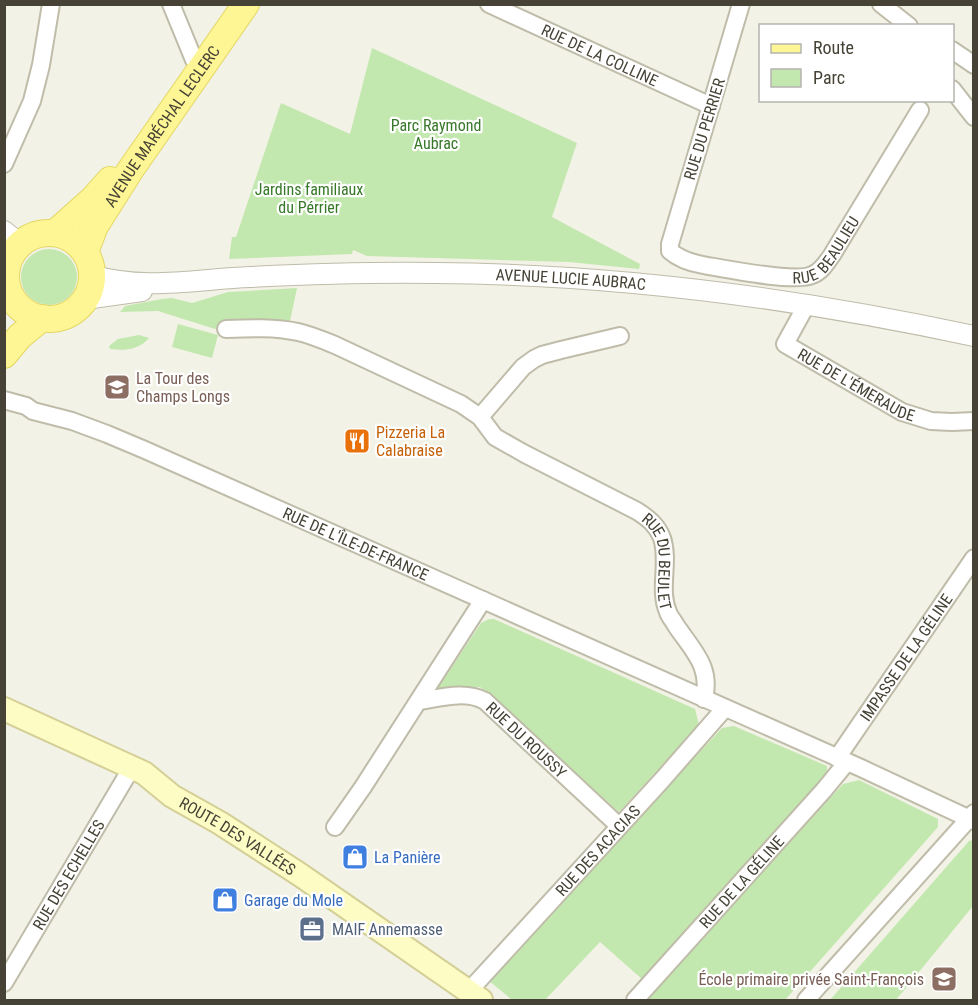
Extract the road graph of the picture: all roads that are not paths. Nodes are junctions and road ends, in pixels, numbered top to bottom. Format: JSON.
{"nodes":[{"id":1,"x":51,"y":4,"type":"edge"},
{"id":2,"x":171,"y":4,"type":"edge"},
{"id":3,"x":231,"y":4,"type":"edge"},
{"id":4,"x":246,"y":4,"type":"edge"},
{"id":5,"x":489,"y":4,"type":"edge"},
{"id":6,"x":741,"y":4,"type":"edge"},
{"id":7,"x":881,"y":4,"type":"edge"},
{"id":8,"x":906,"y":24,"type":"edge"},
{"id":9,"x":954,"y":51,"type":"edge"},
{"id":10,"x":194,"y":60,"type":"junction"},
{"id":11,"x":974,"y":65,"type":"edge"},
{"id":12,"x":954,"y":91,"type":"edge"},
{"id":13,"x":711,"y":105,"type":"junction"},
{"id":14,"x":920,"y":110,"type":"dead end"},
{"id":15,"x":974,"y":117,"type":"edge"},
{"id":16,"x":4,"y":164,"type":"edge"},
{"id":17,"x":55,"y":233,"type":"junction"},
{"id":18,"x":12,"y":237,"type":"edge"},
{"id":19,"x":672,"y":253,"type":"joint"},
{"id":20,"x":88,"y":263,"type":"junction"},
{"id":21,"x":165,"y":283,"type":"junction"},
{"id":22,"x":86,"y":299,"type":"junction"},
{"id":23,"x":807,"y":304,"type":"junction"},
{"id":24,"x":8,"y":306,"type":"edge"},
{"id":25,"x":42,"y":318,"type":"junction"},
{"id":26,"x":226,"y":330,"type":"dead end"},
{"id":27,"x":620,"y":336,"type":"dead end"},
{"id":28,"x":974,"y":336,"type":"edge"},
{"id":29,"x":4,"y":355,"type":"edge"},
{"id":30,"x":4,"y":400,"type":"edge"},
{"id":31,"x":480,"y":417,"type":"junction"},
{"id":32,"x":974,"y":421,"type":"edge"},
{"id":33,"x":974,"y":558,"type":"edge"},
{"id":34,"x":483,"y":600,"type":"junction"},
{"id":35,"x":704,"y":699,"type":"junction"},
{"id":36,"x":419,"y":701,"type":"junction"},
{"id":37,"x":725,"y":708,"type":"junction"},
{"id":38,"x":4,"y":709,"type":"edge"},
{"id":39,"x":4,"y":724,"type":"edge"},
{"id":40,"x":842,"y":760,"type":"junction"},
{"id":41,"x":129,"y":773,"type":"junction"},
{"id":42,"x":972,"y":817,"type":"edge"},
{"id":43,"x":619,"y":826,"type":"junction"},
{"id":44,"x":334,"y":827,"type":"dead end"},
{"id":45,"x":4,"y":983,"type":"edge"},
{"id":46,"x":474,"y":996,"type":"edge"},
{"id":47,"x":635,"y":1000,"type":"edge"},
{"id":48,"x":806,"y":1000,"type":"edge"}],
"edges":[{"from":1,"to":16,"type":"street"},
{"from":2,"to":10,"type":"street"},
{"from":3,"to":10,"type":"main road","name":"AVENUE MARÉCHAL LECLERC"},
{"from":4,"to":20,"type":"main road","name":"AVENUE MARÉCHAL LECLERC"},
{"from":5,"to":13,"type":"street","name":"RUE DE LA COLLINE"},
{"from":6,"to":13,"type":"street","name":"RUE DU PERRIER"},
{"from":7,"to":8,"type":"street"},
{"from":9,"to":11,"type":"street"},
{"from":10,"to":17,"type":"main road","name":"AVENUE MARÉCHAL LECLERC"},
{"from":12,"to":15,"type":"street"},
{"from":13,"to":19,"type":"street","name":"RUE DU PERRIER"},
{"from":14,"to":19,"type":"street","name":"RUE BEAULIEU"},
{"from":17,"to":18,"type":"main road"},
{"from":17,"to":20,"type":"main road"},
{"from":18,"to":24,"type":"main road"},
{"from":20,"to":21,"type":"street","name":"AVENUE LUCIE AUBRAC"},
{"from":20,"to":22,"type":"main road"},
{"from":21,"to":22,"type":"street","name":"AVENUE LUCIE AUBRAC"},
{"from":21,"to":23,"type":"street","name":"AVENUE LUCIE AUBRAC"},
{"from":22,"to":25,"type":"main road"},
{"from":23,"to":28,"type":"street","name":"AVENUE LUCIE AUBRAC"},
{"from":23,"to":32,"type":"street","name":"RUE DE L'ÉMERAUDE"},
{"from":24,"to":25,"type":"main road"},
{"from":25,"to":29,"type":"main road"},
{"from":26,"to":31,"type":"street","name":"RUE DU BEULET"},
{"from":27,"to":31,"type":"street"},
{"from":30,"to":34,"type":"street","name":"RUE DE L'ÎLE-DE-FRANCE"},
{"from":31,"to":35,"type":"street","name":"RUE DU BEULET"},
{"from":33,"to":40,"type":"street","name":"IMPASSE DE LA GÉLINE"},
{"from":34,"to":35,"type":"street","name":"RUE DE L'ÎLE-DE-FRANCE"},
{"from":34,"to":36,"type":"street"},
{"from":35,"to":37,"type":"street"},
{"from":36,"to":43,"type":"street","name":"RUE DU ROUSSY"},
{"from":36,"to":44,"type":"street"},
{"from":37,"to":40,"type":"street"},
{"from":37,"to":43,"type":"street","name":"RUE DES ACACIAS"},
{"from":38,"to":41,"type":"main road","name":"ROUTE DES VALLÉES"},
{"from":39,"to":41,"type":"main road","name":"ROUTE DES VALLÉES"},
{"from":40,"to":42,"type":"street"},
{"from":40,"to":47,"type":"street","name":"RUE DE LA GÉLINE"},
{"from":41,"to":45,"type":"street","name":"RUE DES ECHELLES"},
{"from":41,"to":46,"type":"main road","name":"ROUTE DES VALLÉES"},
{"from":42,"to":48,"type":"street"},
{"from":43,"to":46,"type":"street","name":"RUE DES ACACIAS"}]}
